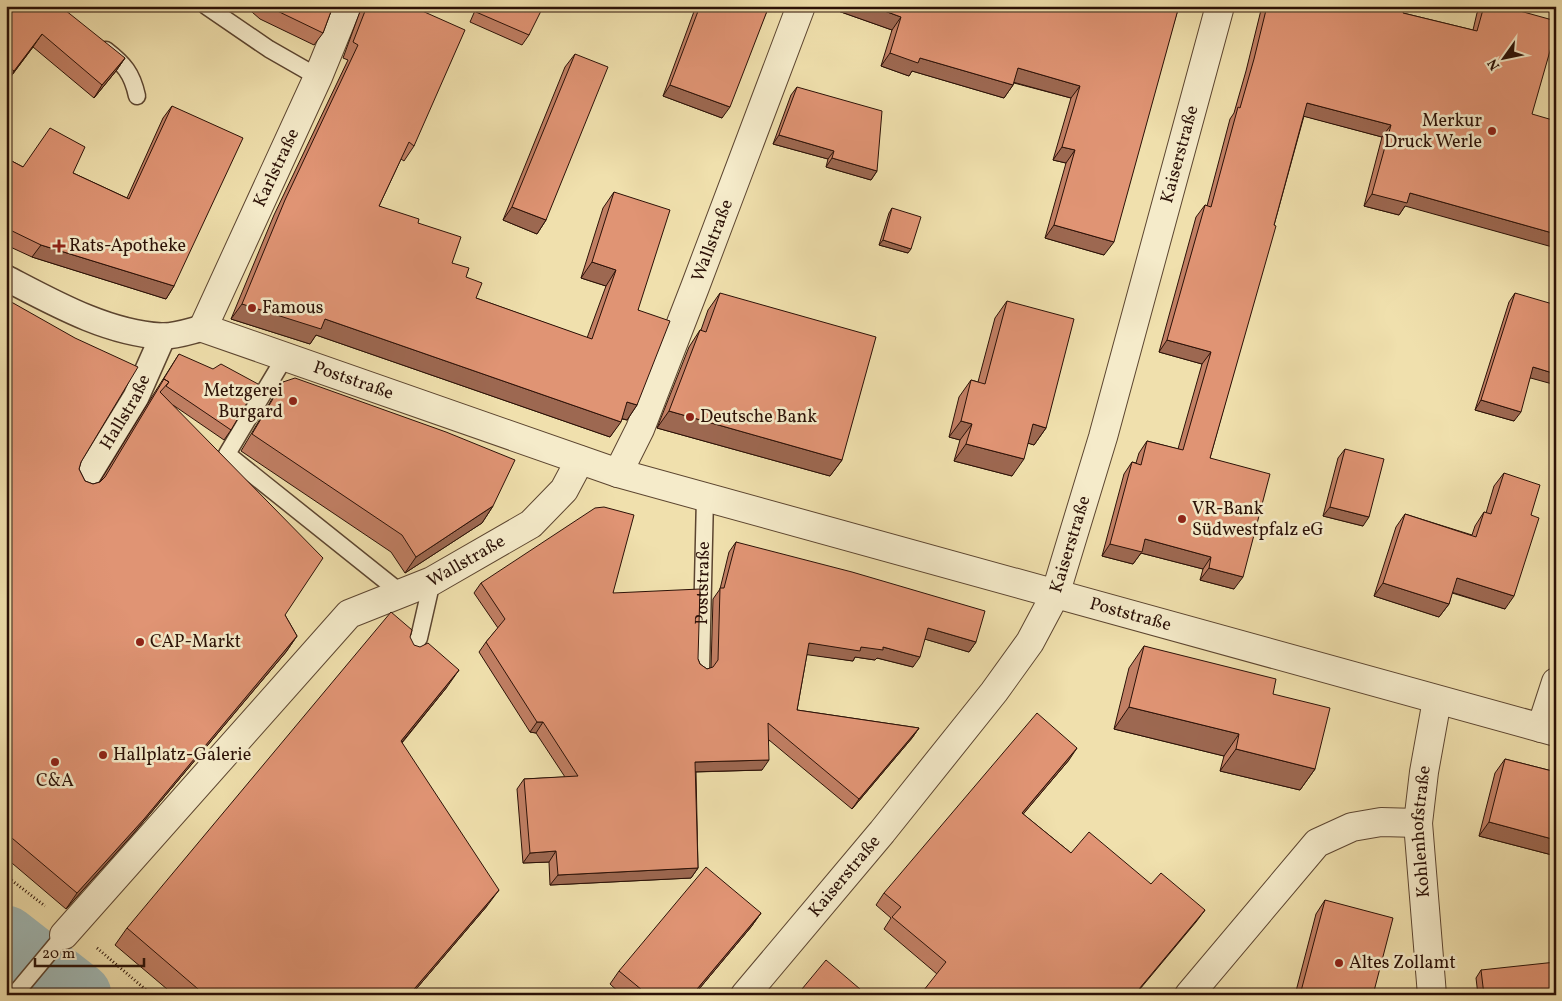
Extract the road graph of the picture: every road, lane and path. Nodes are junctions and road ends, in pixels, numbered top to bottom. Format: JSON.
{"nodes":[{"id":1,"x":206,"y":6,"type":"edge"},
{"id":2,"x":347,"y":6,"type":"edge"},
{"id":3,"x":801,"y":6,"type":"edge"},
{"id":4,"x":1220,"y":6,"type":"edge"},
{"id":5,"x":95,"y":41,"type":"edge"},
{"id":6,"x":318,"y":77,"type":"junction"},
{"id":7,"x":137,"y":96,"type":"dead end"},
{"id":8,"x":6,"y":278,"type":"edge"},
{"id":9,"x":203,"y":328,"type":"junction"},
{"id":10,"x":163,"y":336,"type":"junction"},
{"id":11,"x":285,"y":357,"type":"junction"},
{"id":12,"x":580,"y":460,"type":"junction"},
{"id":13,"x":618,"y":473,"type":"junction"},
{"id":14,"x":82,"y":485,"type":"edge"},
{"id":15,"x":705,"y":497,"type":"junction"},
{"id":16,"x":432,"y":581,"type":"junction"},
{"id":17,"x":401,"y":593,"type":"junction"},
{"id":18,"x":1055,"y":595,"type":"junction"},
{"id":19,"x":408,"y":654,"type":"edge"},
{"id":20,"x":701,"y":668,"type":"edge"},
{"id":21,"x":1556,"y":682,"type":"edge"},
{"id":22,"x":1438,"y":700,"type":"junction"},
{"id":23,"x":1548,"y":730,"type":"edge"},
{"id":24,"x":1418,"y":823,"type":"junction"},
{"id":25,"x":64,"y":935,"type":"joint"},
{"id":26,"x":14,"y":995,"type":"edge"},
{"id":27,"x":745,"y":995,"type":"edge"},
{"id":28,"x":1189,"y":995,"type":"edge"},
{"id":29,"x":1432,"y":995,"type":"edge"}],
"edges":[{"from":1,"to":6,"type":"lane"},
{"from":2,"to":6,"type":"street","name":"Karlstraße"},
{"from":3,"to":13,"type":"street","name":"Wallstraße"},
{"from":4,"to":18,"type":"street","name":"Kaiserstraße"},
{"from":5,"to":7,"type":"lane"},
{"from":6,"to":9,"type":"street","name":"Karlstraße"},
{"from":8,"to":10,"type":"street"},
{"from":9,"to":10,"type":"street"},
{"from":9,"to":11,"type":"street","name":"Poststraße"},
{"from":10,"to":14,"type":"street","name":"Hallstraße"},
{"from":11,"to":12,"type":"street","name":"Poststraße"},
{"from":11,"to":17,"type":"lane"},
{"from":12,"to":13,"type":"street","name":"Poststraße"},
{"from":12,"to":16,"type":"street","name":"Wallstraße"},
{"from":13,"to":15,"type":"street","name":"Poststraße"},
{"from":15,"to":18,"type":"street","name":"Poststraße"},
{"from":15,"to":20,"type":"lane","name":"Poststraße"},
{"from":16,"to":17,"type":"street","name":"Wallstraße"},
{"from":16,"to":19,"type":"lane"},
{"from":17,"to":25,"type":"street","name":"Wallstraße"},
{"from":18,"to":22,"type":"street","name":"Poststraße"},
{"from":18,"to":27,"type":"street","name":"Kaiserstraße"},
{"from":21,"to":23,"type":"street"},
{"from":22,"to":23,"type":"street","name":"Poststraße"},
{"from":22,"to":24,"type":"street","name":"Kohlenhofstraße"},
{"from":24,"to":28,"type":"street"},
{"from":24,"to":29,"type":"street","name":"Kohlenhofstraße"},
{"from":25,"to":26,"type":"lane"}]}
